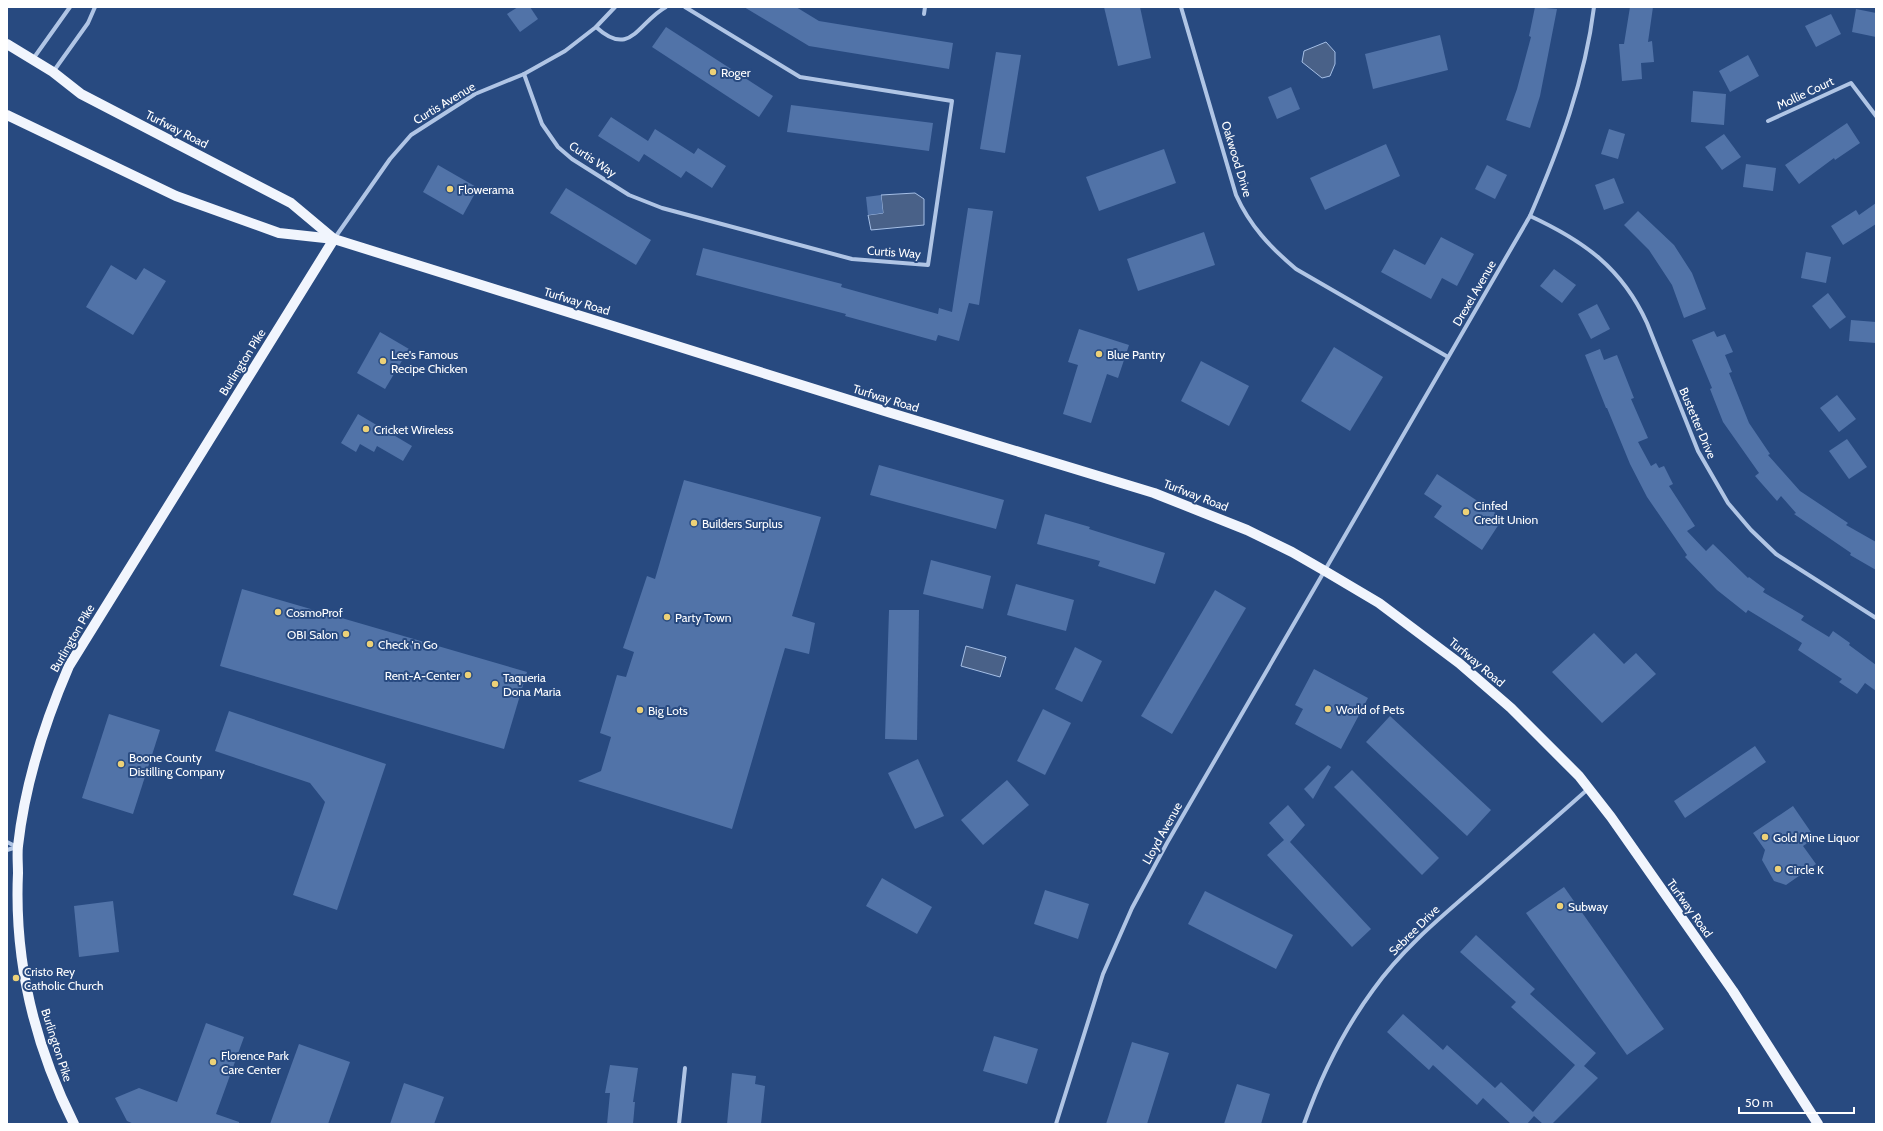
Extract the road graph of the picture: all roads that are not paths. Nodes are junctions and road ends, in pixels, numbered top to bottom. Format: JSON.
{"nodes":[{"id":1,"x":70,"y":7,"type":"edge"},
{"id":2,"x":95,"y":7,"type":"edge"},
{"id":3,"x":615,"y":7,"type":"edge"},
{"id":4,"x":666,"y":7,"type":"edge"},
{"id":5,"x":685,"y":7,"type":"edge"},
{"id":6,"x":925,"y":7,"type":"edge"},
{"id":7,"x":1181,"y":7,"type":"edge"},
{"id":8,"x":1594,"y":7,"type":"edge"},
{"id":9,"x":924,"y":14,"type":"dead end"},
{"id":10,"x":596,"y":27,"type":"junction"},
{"id":11,"x":7,"y":44,"type":"edge"},
{"id":12,"x":31,"y":60,"type":"junction"},
{"id":13,"x":53,"y":72,"type":"junction"},
{"id":14,"x":524,"y":74,"type":"junction"},
{"id":15,"x":7,"y":115,"type":"edge"},
{"id":16,"x":1876,"y":116,"type":"edge"},
{"id":17,"x":1768,"y":121,"type":"dead end"},
{"id":18,"x":1530,"y":216,"type":"junction"},
{"id":19,"x":334,"y":239,"type":"junction"},
{"id":20,"x":1448,"y":357,"type":"junction"},
{"id":21,"x":1325,"y":571,"type":"junction"},
{"id":22,"x":1876,"y":618,"type":"edge"},
{"id":23,"x":1589,"y":789,"type":"junction"},
{"id":24,"x":7,"y":842,"type":"edge"},
{"id":25,"x":17,"y":847,"type":"junction"},
{"id":26,"x":7,"y":850,"type":"edge"},
{"id":27,"x":685,"y":1068,"type":"dead end"},
{"id":28,"x":74,"y":1124,"type":"edge"},
{"id":29,"x":680,"y":1124,"type":"edge"},
{"id":30,"x":1056,"y":1124,"type":"edge"},
{"id":31,"x":1304,"y":1124,"type":"edge"},
{"id":32,"x":1818,"y":1124,"type":"edge"}],
"edges":[{"from":1,"to":12,"type":"street"},
{"from":2,"to":13,"type":"street"},
{"from":3,"to":10,"type":"street","name":"Curtis Avenue"},
{"from":4,"to":10,"type":"street"},
{"from":5,"to":14,"type":"street","name":"Curtis Way"},
{"from":6,"to":9,"type":"street"},
{"from":7,"to":20,"type":"street","name":"Oakwood Drive"},
{"from":8,"to":18,"type":"street","name":"Drexel Avenue"},
{"from":10,"to":14,"type":"street","name":"Curtis Avenue"},
{"from":11,"to":12,"type":"main road","name":"Turfway Road"},
{"from":12,"to":13,"type":"main road","name":"Turfway Road"},
{"from":13,"to":19,"type":"main road","name":"Turfway Road"},
{"from":14,"to":19,"type":"street","name":"Curtis Avenue"},
{"from":15,"to":19,"type":"main road","name":"Turfway Road"},
{"from":16,"to":17,"type":"street","name":"Mollie Court"},
{"from":18,"to":20,"type":"street","name":"Drexel Avenue"},
{"from":18,"to":22,"type":"street","name":"Bustetter Drive"},
{"from":19,"to":21,"type":"main road","name":"Turfway Road"},
{"from":19,"to":25,"type":"main road","name":"Burlington Pike"},
{"from":20,"to":21,"type":"street","name":"Drexel Avenue"},
{"from":21,"to":23,"type":"main road","name":"Turfway Road"},
{"from":21,"to":30,"type":"street","name":"Lloyd Avenue"},
{"from":23,"to":31,"type":"street","name":"Sebree Drive"},
{"from":23,"to":32,"type":"main road","name":"Turfway Road"},
{"from":24,"to":25,"type":"street"},
{"from":25,"to":26,"type":"street"},
{"from":25,"to":28,"type":"main road","name":"Burlington Pike"},
{"from":27,"to":29,"type":"street"}]}
